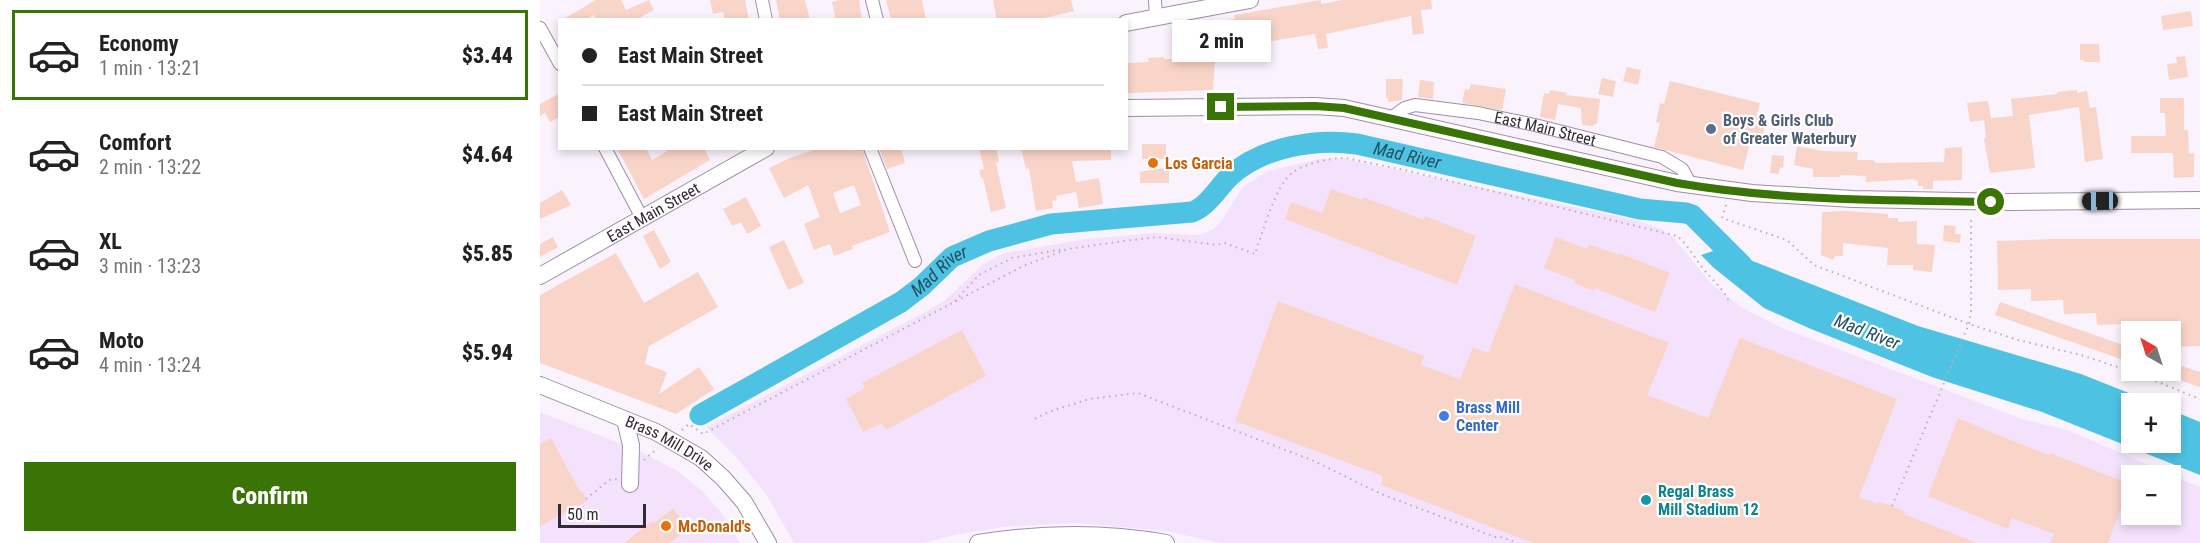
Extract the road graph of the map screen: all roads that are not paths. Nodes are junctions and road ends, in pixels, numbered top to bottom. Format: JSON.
{"nodes":[{"id":1,"x":762,"y":0,"type":"edge"},
{"id":2,"x":872,"y":0,"type":"edge"},
{"id":3,"x":1155,"y":0,"type":"edge"},
{"id":4,"x":1250,"y":0,"type":"edge"},
{"id":5,"x":1156,"y":17,"type":"junction"},
{"id":6,"x":766,"y":18,"type":"edge"},
{"id":7,"x":876,"y":18,"type":"edge"},
{"id":8,"x":1128,"y":23,"type":"edge"},
{"id":9,"x":540,"y":28,"type":"edge"},
{"id":10,"x":558,"y":60,"type":"edge"},
{"id":11,"x":1128,"y":108,"type":"edge"},
{"id":12,"x":1391,"y":118,"type":"junction"},
{"id":13,"x":606,"y":150,"type":"edge"},
{"id":14,"x":762,"y":150,"type":"edge"},
{"id":15,"x":871,"y":150,"type":"edge"},
{"id":16,"x":1691,"y":185,"type":"junction"},
{"id":17,"x":2200,"y":200,"type":"edge"},
{"id":18,"x":642,"y":218,"type":"junction"},
{"id":19,"x":915,"y":261,"type":"dead end"},
{"id":20,"x":540,"y":276,"type":"edge"},
{"id":21,"x":540,"y":385,"type":"edge"},
{"id":22,"x":625,"y":420,"type":"junction"},
{"id":23,"x":630,"y":484,"type":"dead end"},
{"id":24,"x":1095,"y":539,"type":"edge"},
{"id":25,"x":768,"y":543,"type":"edge"},
{"id":26,"x":978,"y":543,"type":"edge"},
{"id":27,"x":1166,"y":543,"type":"edge"}],
"edges":[{"from":1,"to":6,"type":"street"},
{"from":2,"to":7,"type":"street"},
{"from":3,"to":5,"type":"street"},
{"from":4,"to":5,"type":"main road"},
{"from":5,"to":8,"type":"main road"},
{"from":9,"to":10,"type":"street"},
{"from":11,"to":12,"type":"main road","name":"East Main Street"},
{"from":12,"to":16,"type":"main road","name":"East Main Street"},
{"from":12,"to":16,"type":"street","name":"East Main Street"},
{"from":13,"to":18,"type":"street"},
{"from":14,"to":18,"type":"main road","name":"East Main Street"},
{"from":15,"to":19,"type":"street"},
{"from":16,"to":17,"type":"main road","name":"East Main Street"},
{"from":18,"to":20,"type":"main road","name":"East Main Street"},
{"from":21,"to":22,"type":"main road","name":"Brass Mill Drive"},
{"from":22,"to":23,"type":"main road"},
{"from":22,"to":25,"type":"main road","name":"Brass Mill Drive"},
{"from":24,"to":26,"type":"main road"},
{"from":24,"to":27,"type":"main road"}]}
